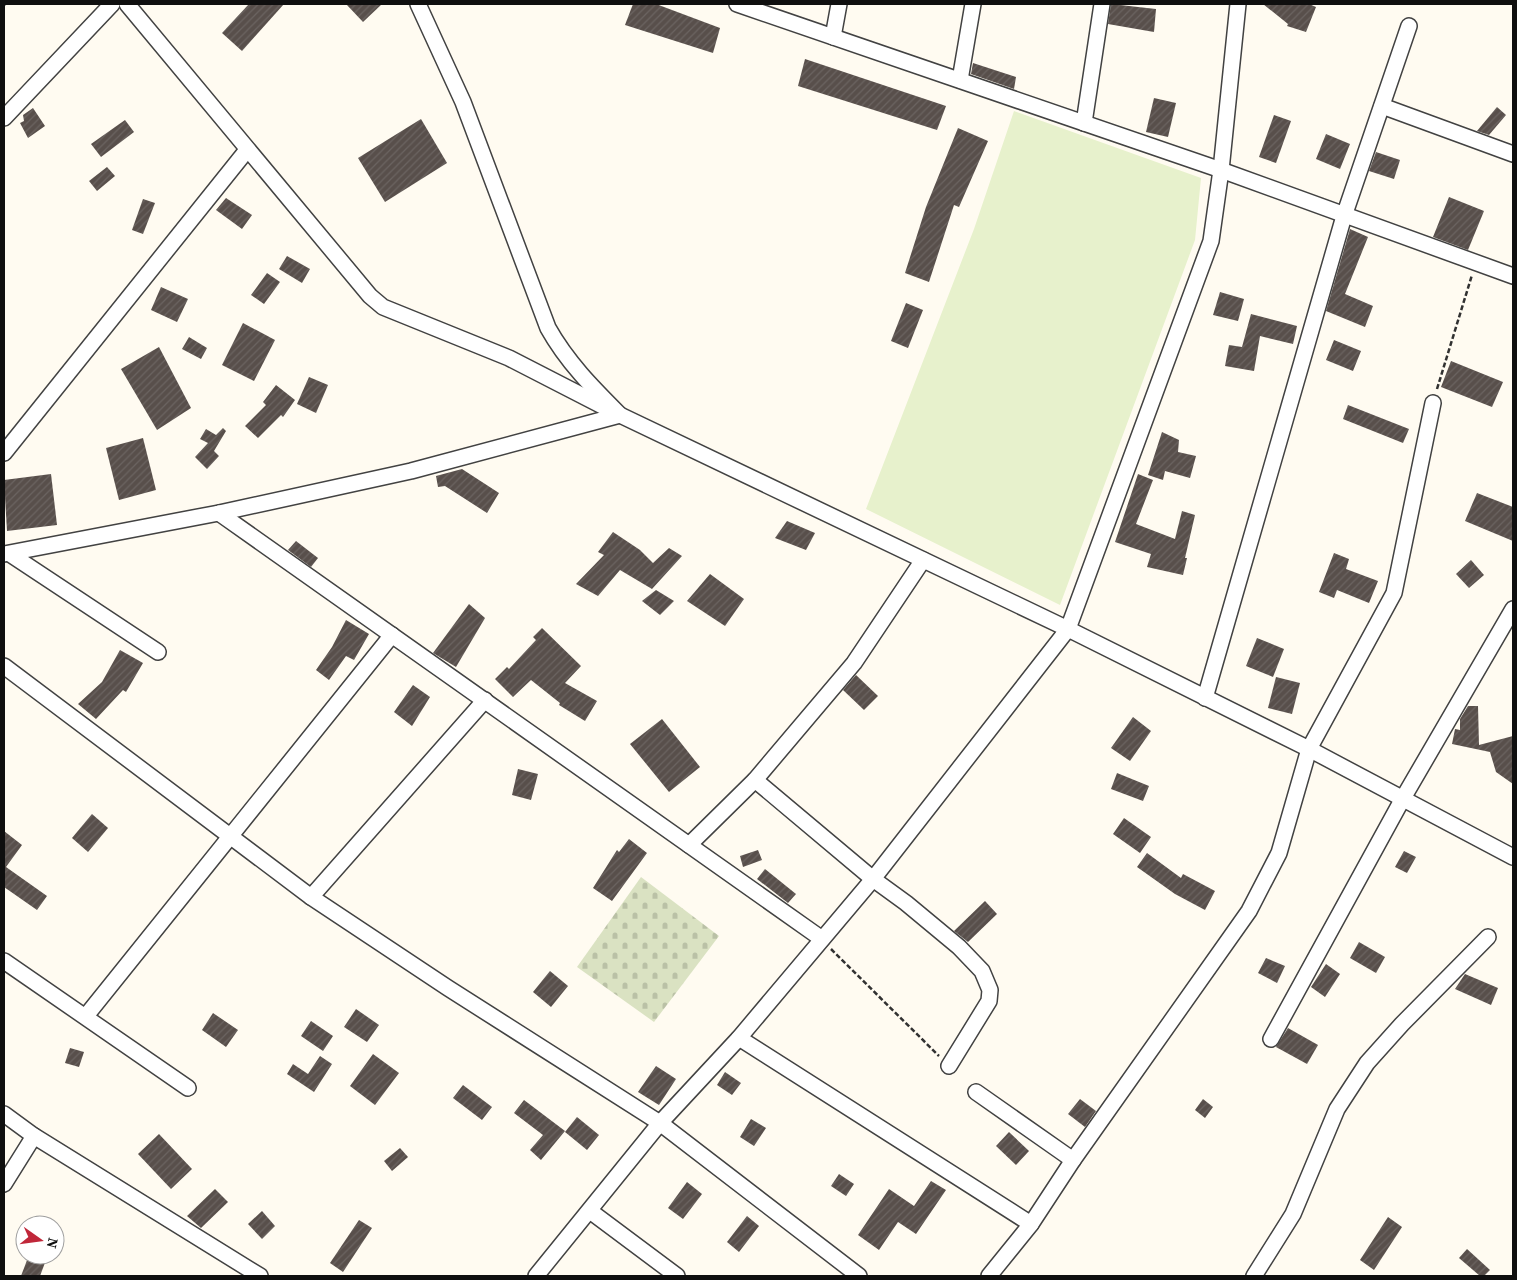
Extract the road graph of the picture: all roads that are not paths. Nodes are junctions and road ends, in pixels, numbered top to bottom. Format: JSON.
{"nodes":[{"id":1,"x":112,"y":4,"type":"edge"},
{"id":2,"x":127,"y":4,"type":"edge"},
{"id":3,"x":418,"y":4,"type":"edge"},
{"id":4,"x":737,"y":4,"type":"edge"},
{"id":5,"x":839,"y":4,"type":"edge"},
{"id":6,"x":973,"y":4,"type":"edge"},
{"id":7,"x":1102,"y":4,"type":"edge"},
{"id":8,"x":1238,"y":4,"type":"edge"},
{"id":9,"x":1409,"y":26,"type":"dead end"},
{"id":10,"x":833,"y":37,"type":"junction"},
{"id":11,"x":960,"y":80,"type":"junction"},
{"id":12,"x":1382,"y":106,"type":"junction"},
{"id":13,"x":4,"y":118,"type":"edge"},
{"id":14,"x":1084,"y":123,"type":"junction"},
{"id":15,"x":247,"y":150,"type":"junction"},
{"id":16,"x":1513,"y":154,"type":"edge"},
{"id":17,"x":1221,"y":170,"type":"junction"},
{"id":18,"x":1344,"y":216,"type":"junction"},
{"id":19,"x":1513,"y":276,"type":"edge"},
{"id":20,"x":1432,"y":403,"type":"road end"},
{"id":21,"x":620,"y":415,"type":"junction"},
{"id":22,"x":4,"y":453,"type":"edge"},
{"id":23,"x":218,"y":513,"type":"junction"},
{"id":24,"x":7,"y":554,"type":"edge"},
{"id":25,"x":923,"y":560,"type":"junction"},
{"id":26,"x":1513,"y":609,"type":"edge"},
{"id":27,"x":1068,"y":629,"type":"junction"},
{"id":28,"x":392,"y":635,"type":"junction"},
{"id":29,"x":158,"y":652,"type":"dead end"},
{"id":30,"x":4,"y":666,"type":"edge"},
{"id":31,"x":1205,"y":698,"type":"junction"},
{"id":32,"x":485,"y":700,"type":"junction"},
{"id":33,"x":1309,"y":749,"type":"junction"},
{"id":34,"x":755,"y":780,"type":"junction"},
{"id":35,"x":1402,"y":800,"type":"junction"},
{"id":36,"x":230,"y":837,"type":"junction"},
{"id":37,"x":689,"y":845,"type":"junction"},
{"id":38,"x":1513,"y":857,"type":"edge"},
{"id":39,"x":872,"y":880,"type":"junction"},
{"id":40,"x":311,"y":897,"type":"junction"},
{"id":41,"x":1488,"y":937,"type":"dead end"},
{"id":42,"x":822,"y":939,"type":"junction"},
{"id":43,"x":4,"y":961,"type":"edge"},
{"id":44,"x":86,"y":1016,"type":"junction"},
{"id":45,"x":739,"y":1038,"type":"junction"},
{"id":46,"x":1271,"y":1039,"type":"dead end"},
{"id":47,"x":950,"y":1066,"type":"road end"},
{"id":48,"x":188,"y":1088,"type":"dead end"},
{"id":49,"x":976,"y":1092,"type":"dead end"},
{"id":50,"x":4,"y":1114,"type":"edge"},
{"id":51,"x":660,"y":1123,"type":"junction"},
{"id":52,"x":34,"y":1136,"type":"junction"},
{"id":53,"x":1074,"y":1160,"type":"junction"},
{"id":54,"x":4,"y":1184,"type":"edge"},
{"id":55,"x":590,"y":1211,"type":"junction"},
{"id":56,"x":1032,"y":1224,"type":"junction"},
{"id":57,"x":260,"y":1276,"type":"edge"},
{"id":58,"x":536,"y":1276,"type":"edge"},
{"id":59,"x":677,"y":1276,"type":"edge"},
{"id":60,"x":860,"y":1276,"type":"edge"},
{"id":61,"x":989,"y":1276,"type":"edge"},
{"id":62,"x":1254,"y":1276,"type":"edge"}],
"edges":[{"from":1,"to":13,"type":"street"},
{"from":2,"to":15,"type":"street"},
{"from":3,"to":21,"type":"street"},
{"from":4,"to":10,"type":"street"},
{"from":5,"to":10,"type":"street"},
{"from":6,"to":11,"type":"street"},
{"from":7,"to":14,"type":"street"},
{"from":8,"to":17,"type":"street"},
{"from":9,"to":12,"type":"street"},
{"from":10,"to":11,"type":"street"},
{"from":11,"to":14,"type":"street"},
{"from":12,"to":16,"type":"street"},
{"from":12,"to":18,"type":"street"},
{"from":14,"to":17,"type":"street"},
{"from":15,"to":21,"type":"street"},
{"from":15,"to":22,"type":"street"},
{"from":17,"to":18,"type":"street"},
{"from":17,"to":27,"type":"street"},
{"from":18,"to":19,"type":"street"},
{"from":18,"to":31,"type":"street"},
{"from":20,"to":33,"type":"street"},
{"from":21,"to":23,"type":"street"},
{"from":21,"to":25,"type":"street"},
{"from":23,"to":24,"type":"street"},
{"from":23,"to":28,"type":"street"},
{"from":24,"to":29,"type":"street"},
{"from":25,"to":27,"type":"street"},
{"from":25,"to":34,"type":"street"},
{"from":26,"to":35,"type":"street"},
{"from":27,"to":31,"type":"street"},
{"from":27,"to":39,"type":"street"},
{"from":28,"to":32,"type":"street"},
{"from":28,"to":36,"type":"street"},
{"from":30,"to":36,"type":"street"},
{"from":31,"to":33,"type":"street"},
{"from":32,"to":37,"type":"street"},
{"from":32,"to":40,"type":"street"},
{"from":33,"to":35,"type":"street"},
{"from":33,"to":53,"type":"street"},
{"from":34,"to":37,"type":"street"},
{"from":34,"to":39,"type":"street"},
{"from":35,"to":38,"type":"street"},
{"from":35,"to":46,"type":"street"},
{"from":36,"to":40,"type":"street"},
{"from":36,"to":44,"type":"street"},
{"from":37,"to":42,"type":"street"},
{"from":39,"to":42,"type":"street"},
{"from":39,"to":47,"type":"street"},
{"from":40,"to":51,"type":"street"},
{"from":41,"to":62,"type":"street"},
{"from":42,"to":45,"type":"street"},
{"from":43,"to":44,"type":"street"},
{"from":44,"to":48,"type":"street"},
{"from":45,"to":51,"type":"street"},
{"from":45,"to":56,"type":"street"},
{"from":49,"to":53,"type":"street"},
{"from":50,"to":52,"type":"street"},
{"from":51,"to":55,"type":"street"},
{"from":51,"to":60,"type":"street"},
{"from":52,"to":54,"type":"street"},
{"from":52,"to":57,"type":"street"},
{"from":53,"to":56,"type":"street"},
{"from":55,"to":58,"type":"street"},
{"from":55,"to":59,"type":"street"},
{"from":56,"to":61,"type":"street"}]}
